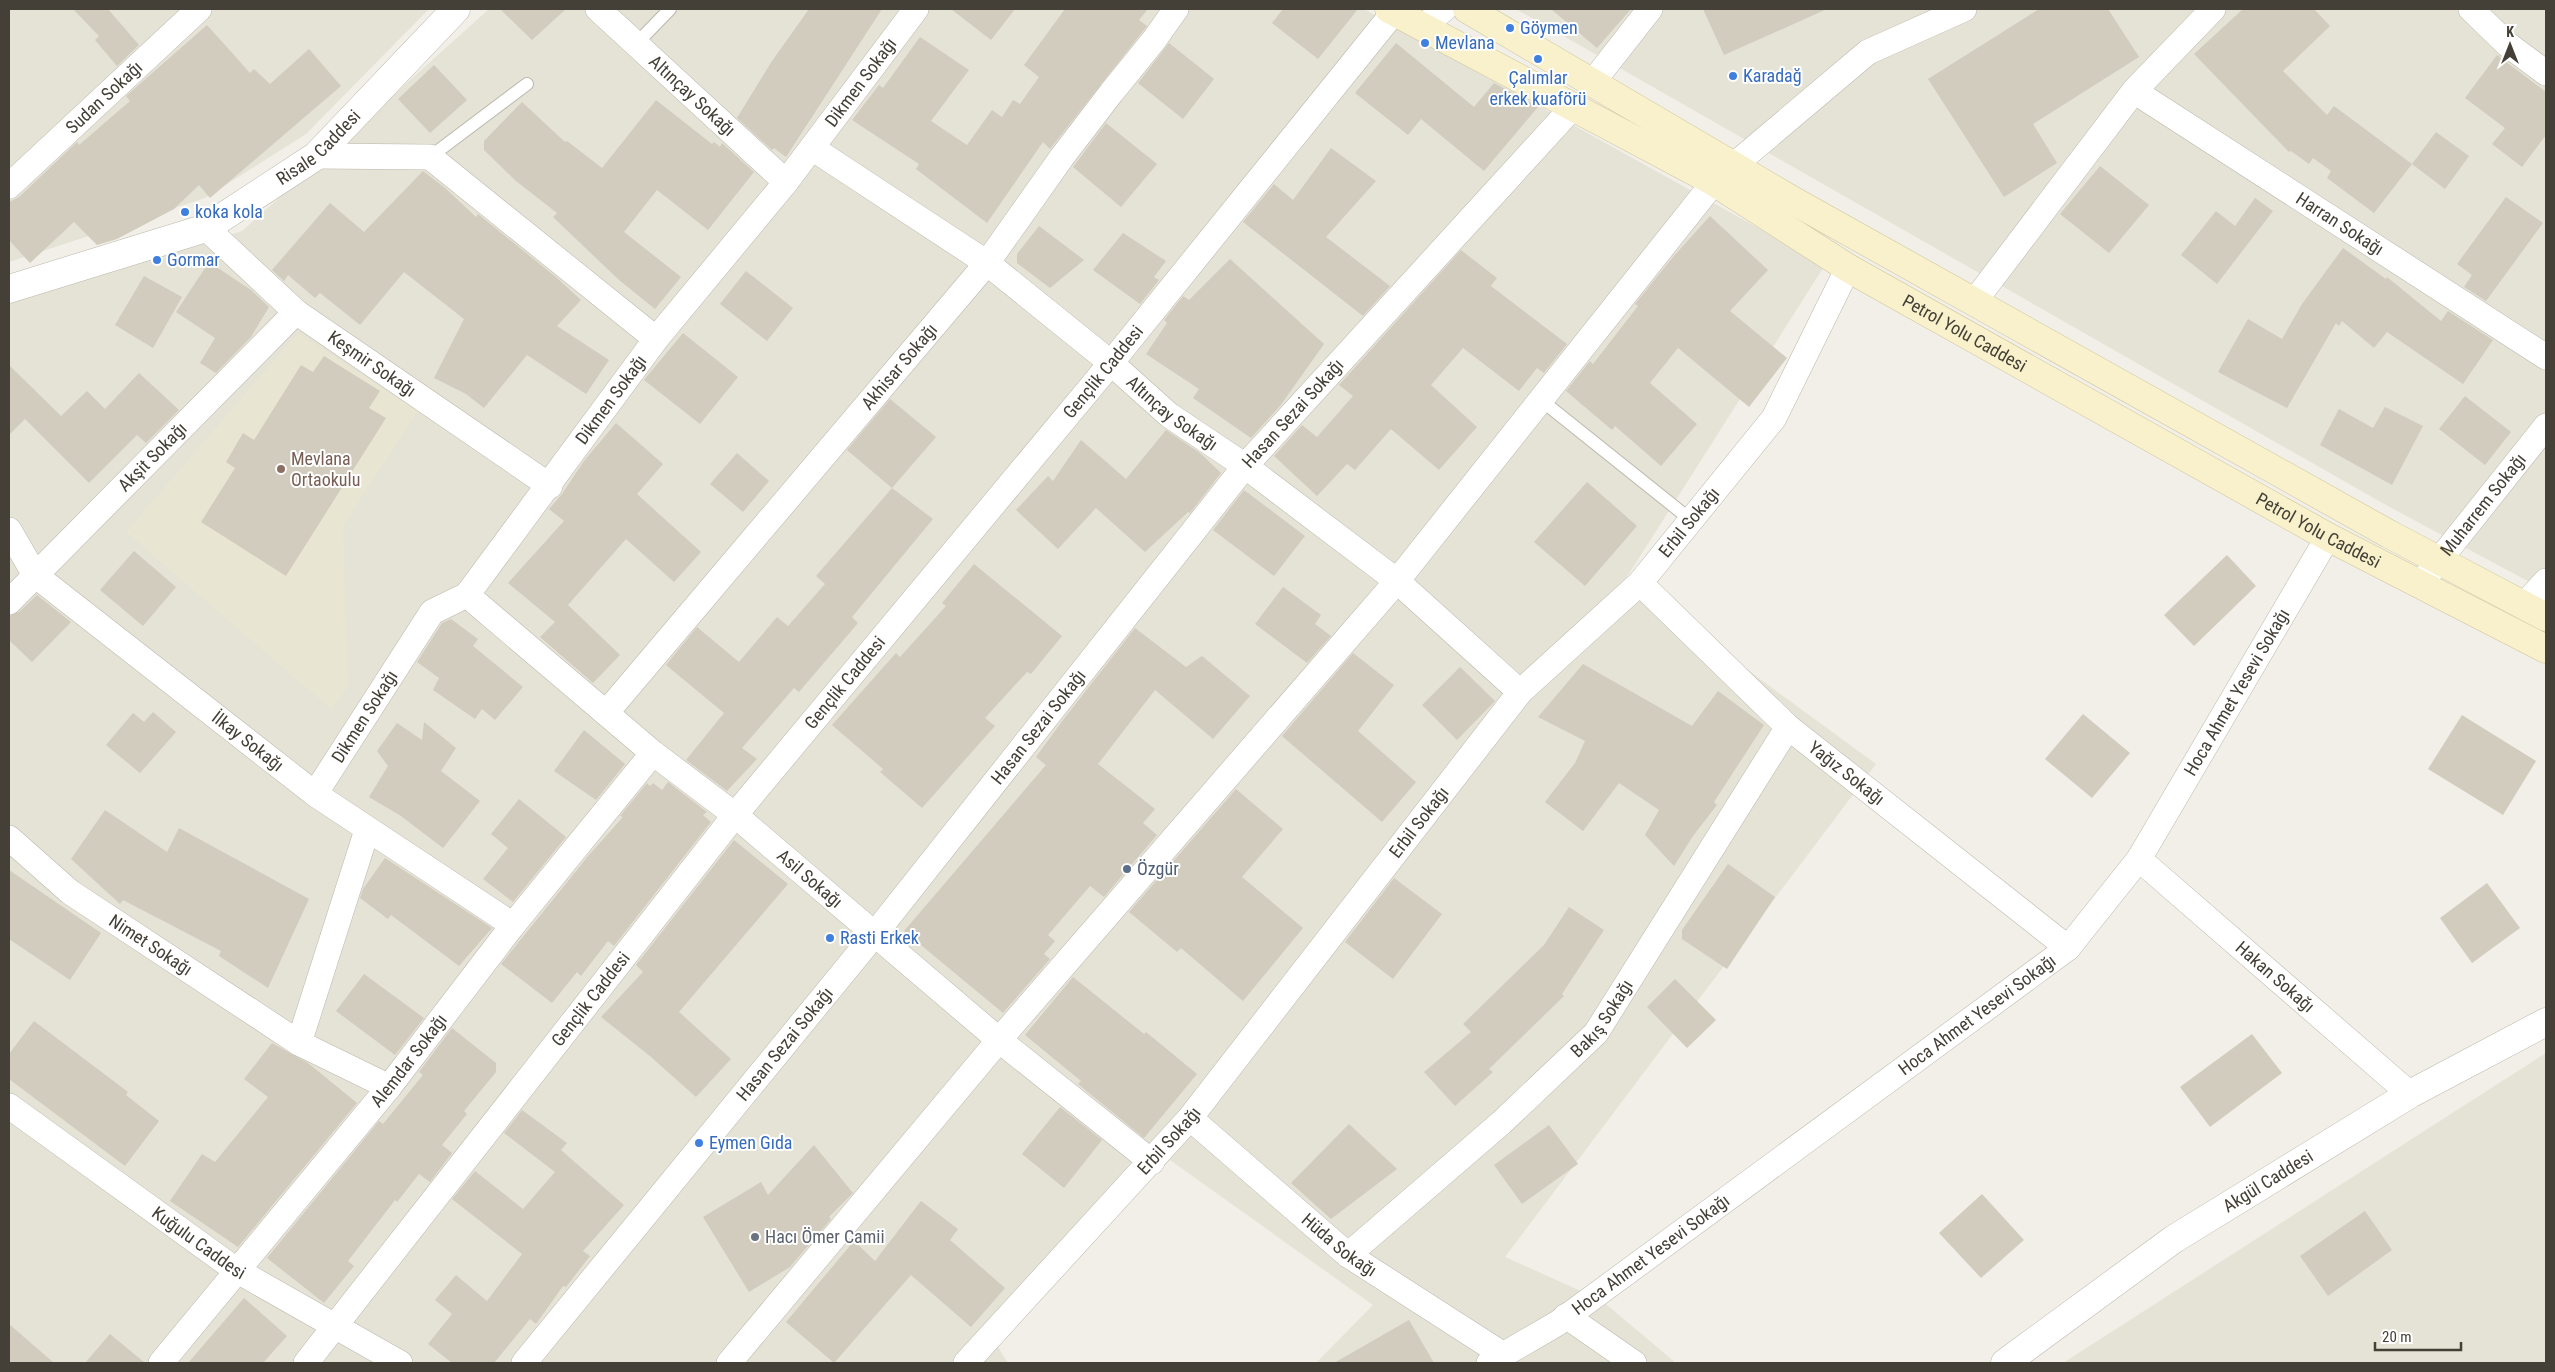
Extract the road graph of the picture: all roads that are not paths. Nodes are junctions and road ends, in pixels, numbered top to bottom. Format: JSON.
{"nodes":[{"id":1,"x":199,"y":9,"type":"edge"},
{"id":2,"x":456,"y":9,"type":"edge"},
{"id":3,"x":598,"y":9,"type":"edge"},
{"id":4,"x":670,"y":9,"type":"edge"},
{"id":5,"x":916,"y":9,"type":"edge"},
{"id":6,"x":1176,"y":9,"type":"edge"},
{"id":7,"x":1444,"y":9,"type":"edge"},
{"id":8,"x":1466,"y":9,"type":"edge"},
{"id":9,"x":1650,"y":9,"type":"edge"},
{"id":10,"x":1964,"y":9,"type":"edge"},
{"id":11,"x":2213,"y":9,"type":"edge"},
{"id":12,"x":2471,"y":9,"type":"edge"},
{"id":13,"x":1392,"y":10,"type":"edge"},
{"id":14,"x":1423,"y":27,"type":"junction"},
{"id":15,"x":636,"y":44,"type":"junction"},
{"id":16,"x":2546,"y":73,"type":"edge"},
{"id":17,"x":1592,"y":82,"type":"junction"},
{"id":18,"x":527,"y":84,"type":"dead end"},
{"id":19,"x":2134,"y":91,"type":"junction"},
{"id":20,"x":1572,"y":108,"type":"junction"},
{"id":21,"x":812,"y":148,"type":"junction"},
{"id":22,"x":316,"y":156,"type":"junction"},
{"id":23,"x":430,"y":157,"type":"junction"},
{"id":24,"x":1724,"y":174,"type":"junction"},
{"id":25,"x":786,"y":182,"type":"junction"},
{"id":26,"x":9,"y":186,"type":"edge"},
{"id":27,"x":206,"y":228,"type":"junction"},
{"id":28,"x":987,"y":262,"type":"junction"},
{"id":29,"x":1848,"y":268,"type":"junction"},
{"id":30,"x":9,"y":289,"type":"edge"},
{"id":31,"x":1974,"y":302,"type":"junction"},
{"id":32,"x":296,"y":312,"type":"junction"},
{"id":33,"x":656,"y":339,"type":"junction"},
{"id":34,"x":2546,"y":357,"type":"edge"},
{"id":35,"x":1111,"y":363,"type":"junction"},
{"id":36,"x":1541,"y":400,"type":"junction"},
{"id":37,"x":2546,"y":426,"type":"edge"},
{"id":38,"x":1245,"y":466,"type":"junction"},
{"id":39,"x":550,"y":486,"type":"junction"},
{"id":40,"x":1691,"y":520,"type":"junction"},
{"id":41,"x":9,"y":530,"type":"edge"},
{"id":42,"x":2328,"y":537,"type":"junction"},
{"id":43,"x":2439,"y":560,"type":"junction"},
{"id":44,"x":35,"y":575,"type":"junction"},
{"id":45,"x":1397,"y":581,"type":"junction"},
{"id":46,"x":2546,"y":582,"type":"edge"},
{"id":47,"x":1640,"y":583,"type":"junction"},
{"id":48,"x":2421,"y":583,"type":"junction"},
{"id":49,"x":467,"y":595,"type":"junction"},
{"id":50,"x":9,"y":602,"type":"edge"},
{"id":51,"x":2535,"y":611,"type":"edge"},
{"id":52,"x":2546,"y":649,"type":"edge"},
{"id":53,"x":1520,"y":692,"type":"junction"},
{"id":54,"x":606,"y":713,"type":"junction"},
{"id":55,"x":1788,"y":727,"type":"junction"},
{"id":56,"x":653,"y":753,"type":"junction"},
{"id":57,"x":316,"y":794,"type":"junction"},
{"id":58,"x":735,"y":815,"type":"junction"},
{"id":59,"x":367,"y":830,"type":"junction"},
{"id":60,"x":9,"y":838,"type":"edge"},
{"id":61,"x":2139,"y":859,"type":"junction"},
{"id":62,"x":513,"y":926,"type":"junction"},
{"id":63,"x":874,"y":935,"type":"junction"},
{"id":64,"x":2068,"y":948,"type":"junction"},
{"id":65,"x":2546,"y":1022,"type":"edge"},
{"id":66,"x":999,"y":1040,"type":"junction"},
{"id":67,"x":299,"y":1043,"type":"junction"},
{"id":68,"x":389,"y":1087,"type":"junction"},
{"id":69,"x":2410,"y":1094,"type":"junction"},
{"id":70,"x":9,"y":1106,"type":"edge"},
{"id":71,"x":1190,"y":1118,"type":"junction"},
{"id":72,"x":1152,"y":1162,"type":"junction"},
{"id":73,"x":1348,"y":1255,"type":"junction"},
{"id":74,"x":236,"y":1270,"type":"junction"},
{"id":75,"x":1566,"y":1316,"type":"junction"},
{"id":76,"x":336,"y":1325,"type":"junction"},
{"id":77,"x":1496,"y":1358,"type":"edge"},
{"id":78,"x":161,"y":1363,"type":"edge"},
{"id":79,"x":306,"y":1363,"type":"edge"},
{"id":80,"x":400,"y":1363,"type":"edge"},
{"id":81,"x":524,"y":1363,"type":"edge"},
{"id":82,"x":729,"y":1363,"type":"edge"},
{"id":83,"x":966,"y":1363,"type":"edge"},
{"id":84,"x":1634,"y":1363,"type":"edge"},
{"id":85,"x":2005,"y":1363,"type":"edge"}],
"edges":[{"from":1,"to":26,"type":"street","name":"Sudan Sokağı"},
{"from":2,"to":22,"type":"street","name":"Risale Caddesi"},
{"from":3,"to":15,"type":"street","name":"Altınçay Sokağı"},
{"from":4,"to":15,"type":"lane"},
{"from":5,"to":21,"type":"street","name":"Dikmen Sokağı"},
{"from":6,"to":28,"type":"street","name":"Akhisar Sokağı"},
{"from":7,"to":14,"type":"street"},
{"from":8,"to":17,"type":"main road","name":"Petrol Yolu Caddesi"},
{"from":9,"to":17,"type":"street"},
{"from":10,"to":24,"type":"street"},
{"from":11,"to":19,"type":"street"},
{"from":12,"to":16,"type":"street"},
{"from":13,"to":14,"type":"main road","name":"Petrol Yolu Caddesi"},
{"from":13,"to":35,"type":"street","name":"Gençlik Caddesi"},
{"from":14,"to":20,"type":"main road","name":"Petrol Yolu Caddesi"},
{"from":15,"to":25,"type":"street","name":"Altınçay Sokağı"},
{"from":17,"to":24,"type":"main road","name":"Petrol Yolu Caddesi"},
{"from":18,"to":23,"type":"lane"},
{"from":19,"to":31,"type":"street"},
{"from":19,"to":34,"type":"street","name":"Harran Sokağı"},
{"from":20,"to":24,"type":"main road","name":"Petrol Yolu Caddesi"},
{"from":20,"to":38,"type":"street","name":"Hasan Sezai Sokağı"},
{"from":21,"to":25,"type":"street","name":"Dikmen Sokağı"},
{"from":21,"to":28,"type":"street","name":"Altınçay Sokağı"},
{"from":22,"to":23,"type":"street"},
{"from":22,"to":27,"type":"street","name":"Risale Caddesi"},
{"from":23,"to":33,"type":"street"},
{"from":24,"to":29,"type":"main road","name":"Petrol Yolu Caddesi"},
{"from":24,"to":31,"type":"main road","name":"Petrol Yolu Caddesi"},
{"from":24,"to":36,"type":"street"},
{"from":25,"to":33,"type":"street","name":"Dikmen Sokağı"},
{"from":27,"to":30,"type":"street","name":"Risale Caddesi"},
{"from":27,"to":32,"type":"street","name":"Keşmir Sokağı"},
{"from":28,"to":35,"type":"street","name":"Altınçay Sokağı"},
{"from":28,"to":54,"type":"street","name":"Akhisar Sokağı"},
{"from":29,"to":40,"type":"street","name":"Erbil Sokağı"},
{"from":29,"to":42,"type":"main road","name":"Petrol Yolu Caddesi"},
{"from":31,"to":43,"type":"main road","name":"Petrol Yolu Caddesi"},
{"from":32,"to":39,"type":"street","name":"Keşmir Sokağı"},
{"from":32,"to":44,"type":"street","name":"Akşit Sokağı"},
{"from":33,"to":39,"type":"street","name":"Dikmen Sokağı"},
{"from":35,"to":38,"type":"street","name":"Altınçay Sokağı"},
{"from":35,"to":58,"type":"street","name":"Gençlik Caddesi"},
{"from":36,"to":40,"type":"lane"},
{"from":36,"to":45,"type":"street"},
{"from":37,"to":43,"type":"street","name":"Muharrem Sokağı"},
{"from":38,"to":45,"type":"street","name":"Altınçay Sokağı"},
{"from":38,"to":63,"type":"street","name":"Hasan Sezai Sokağı"},
{"from":39,"to":49,"type":"street","name":"Dikmen Sokağı"},
{"from":40,"to":47,"type":"street","name":"Erbil Sokağı"},
{"from":41,"to":44,"type":"street","name":"İlkay Sokağı"},
{"from":42,"to":48,"type":"main road","name":"Petrol Yolu Caddesi"},
{"from":42,"to":61,"type":"street","name":"Hoca Ahmet Yesevi Sokağı"},
{"from":43,"to":48,"type":"street","name":"Muharrem Sokağı"},
{"from":43,"to":51,"type":"main road","name":"Petrol Yolu Caddesi"},
{"from":44,"to":50,"type":"street","name":"Akşit Sokağı"},
{"from":44,"to":57,"type":"street","name":"İlkay Sokağı"},
{"from":45,"to":53,"type":"street","name":"Altınçay Sokağı"},
{"from":45,"to":66,"type":"street"},
{"from":46,"to":51,"type":"street"},
{"from":47,"to":53,"type":"street","name":"Erbil Sokağı"},
{"from":47,"to":55,"type":"street","name":"Yağız Sokağı"},
{"from":48,"to":52,"type":"main road","name":"Petrol Yolu Caddesi"},
{"from":49,"to":54,"type":"street","name":"Asil Sokağı"},
{"from":49,"to":57,"type":"street","name":"Dikmen Sokağı"},
{"from":53,"to":71,"type":"street","name":"Erbil Sokağı"},
{"from":54,"to":56,"type":"street","name":"Asil Sokağı"},
{"from":55,"to":64,"type":"street","name":"Yağız Sokağı"},
{"from":55,"to":73,"type":"street","name":"Bakış Sokağı"},
{"from":56,"to":58,"type":"street","name":"Asil Sokağı"},
{"from":56,"to":62,"type":"street","name":"Alemdar Sokağı"},
{"from":57,"to":59,"type":"street","name":"İlkay Sokağı"},
{"from":58,"to":63,"type":"street","name":"Asil Sokağı"},
{"from":58,"to":76,"type":"street","name":"Gençlik Caddesi"},
{"from":59,"to":62,"type":"street","name":"İlkay Sokağı"},
{"from":59,"to":67,"type":"street"},
{"from":60,"to":67,"type":"street","name":"Nimet Sokağı"},
{"from":61,"to":64,"type":"street","name":"Hoca Ahmet Yesevi Sokağı"},
{"from":61,"to":69,"type":"street","name":"Hakan Sokağı"},
{"from":62,"to":68,"type":"street","name":"Alemdar Sokağı"},
{"from":63,"to":66,"type":"street","name":"Asil Sokağı"},
{"from":63,"to":81,"type":"street","name":"Hasan Sezai Sokağı"},
{"from":64,"to":75,"type":"street","name":"Hoca Ahmet Yesevi Sokağı"},
{"from":65,"to":69,"type":"street","name":"Akgül Caddesi"},
{"from":66,"to":72,"type":"street","name":"Asil Sokağı"},
{"from":66,"to":82,"type":"street"},
{"from":67,"to":68,"type":"street","name":"Nimet Sokağı"},
{"from":68,"to":74,"type":"street","name":"Alemdar Sokağı"},
{"from":69,"to":85,"type":"street","name":"Akgül Caddesi"},
{"from":70,"to":74,"type":"street","name":"Kuğulu Caddesi"},
{"from":71,"to":72,"type":"street","name":"Erbil Sokağı"},
{"from":71,"to":73,"type":"street","name":"Hüda Sokağı"},
{"from":72,"to":83,"type":"street","name":"Erbil Sokağı"},
{"from":73,"to":77,"type":"street","name":"Hüda Sokağı"},
{"from":74,"to":76,"type":"street","name":"Kuğulu Caddesi"},
{"from":74,"to":78,"type":"street","name":"Alemdar Sokağı"},
{"from":75,"to":77,"type":"street","name":"Hoca Ahmet Yesevi Sokağı"},
{"from":75,"to":84,"type":"street"},
{"from":76,"to":79,"type":"street","name":"Gençlik Caddesi"},
{"from":76,"to":80,"type":"street","name":"Kuğulu Caddesi"}]}
